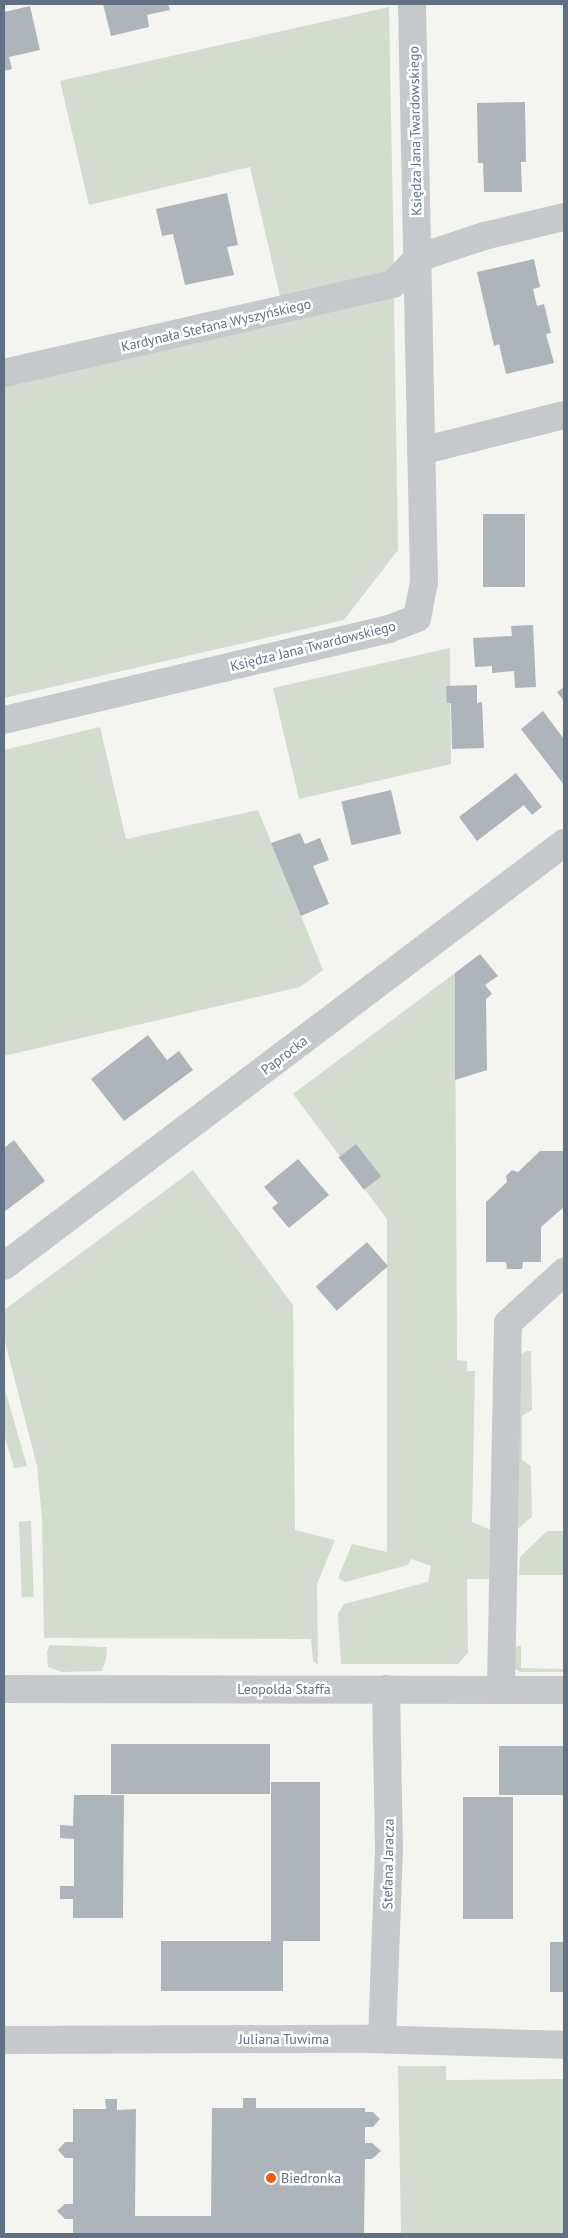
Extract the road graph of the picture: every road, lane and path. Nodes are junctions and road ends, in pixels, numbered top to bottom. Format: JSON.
{"nodes":[{"id":1,"x":412,"y":4,"type":"edge"},
{"id":2,"x":564,"y":217,"type":"edge"},
{"id":3,"x":418,"y":258,"type":"junction"},
{"id":4,"x":4,"y":373,"type":"edge"},
{"id":5,"x":564,"y":416,"type":"edge"},
{"id":6,"x":421,"y":451,"type":"junction"},
{"id":7,"x":4,"y":720,"type":"edge"},
{"id":8,"x":564,"y":843,"type":"edge"},
{"id":9,"x":4,"y":1266,"type":"edge"},
{"id":10,"x":564,"y":1272,"type":"edge"},
{"id":11,"x":4,"y":1689,"type":"edge"},
{"id":12,"x":386,"y":1689,"type":"junction"},
{"id":13,"x":501,"y":1689,"type":"junction"},
{"id":14,"x":564,"y":1690,"type":"edge"},
{"id":15,"x":382,"y":2039,"type":"junction"},
{"id":16,"x":4,"y":2040,"type":"edge"},
{"id":17,"x":564,"y":2046,"type":"edge"}],
"edges":[{"from":1,"to":3,"type":"street","name":"Księdza Jana Twardowskiego"},
{"from":2,"to":3,"type":"street"},
{"from":3,"to":4,"type":"street","name":"Kardynała Stefana Wyszyńskiego"},
{"from":3,"to":6,"type":"street","name":"Księdza Jana Twardowskiego"},
{"from":5,"to":6,"type":"street"},
{"from":6,"to":7,"type":"street","name":"Księdza Jana Twardowskiego"},
{"from":8,"to":9,"type":"street","name":"Paprocka"},
{"from":10,"to":13,"type":"street"},
{"from":11,"to":12,"type":"street","name":"Leopolda Staffa"},
{"from":12,"to":13,"type":"street","name":"Leopolda Staffa"},
{"from":12,"to":15,"type":"street","name":"Stefana Jaracza"},
{"from":13,"to":14,"type":"street","name":"Leopolda Staffa"},
{"from":15,"to":16,"type":"street","name":"Juliana Tuwima"},
{"from":15,"to":17,"type":"street","name":"Juliana Tuwima"}]}
